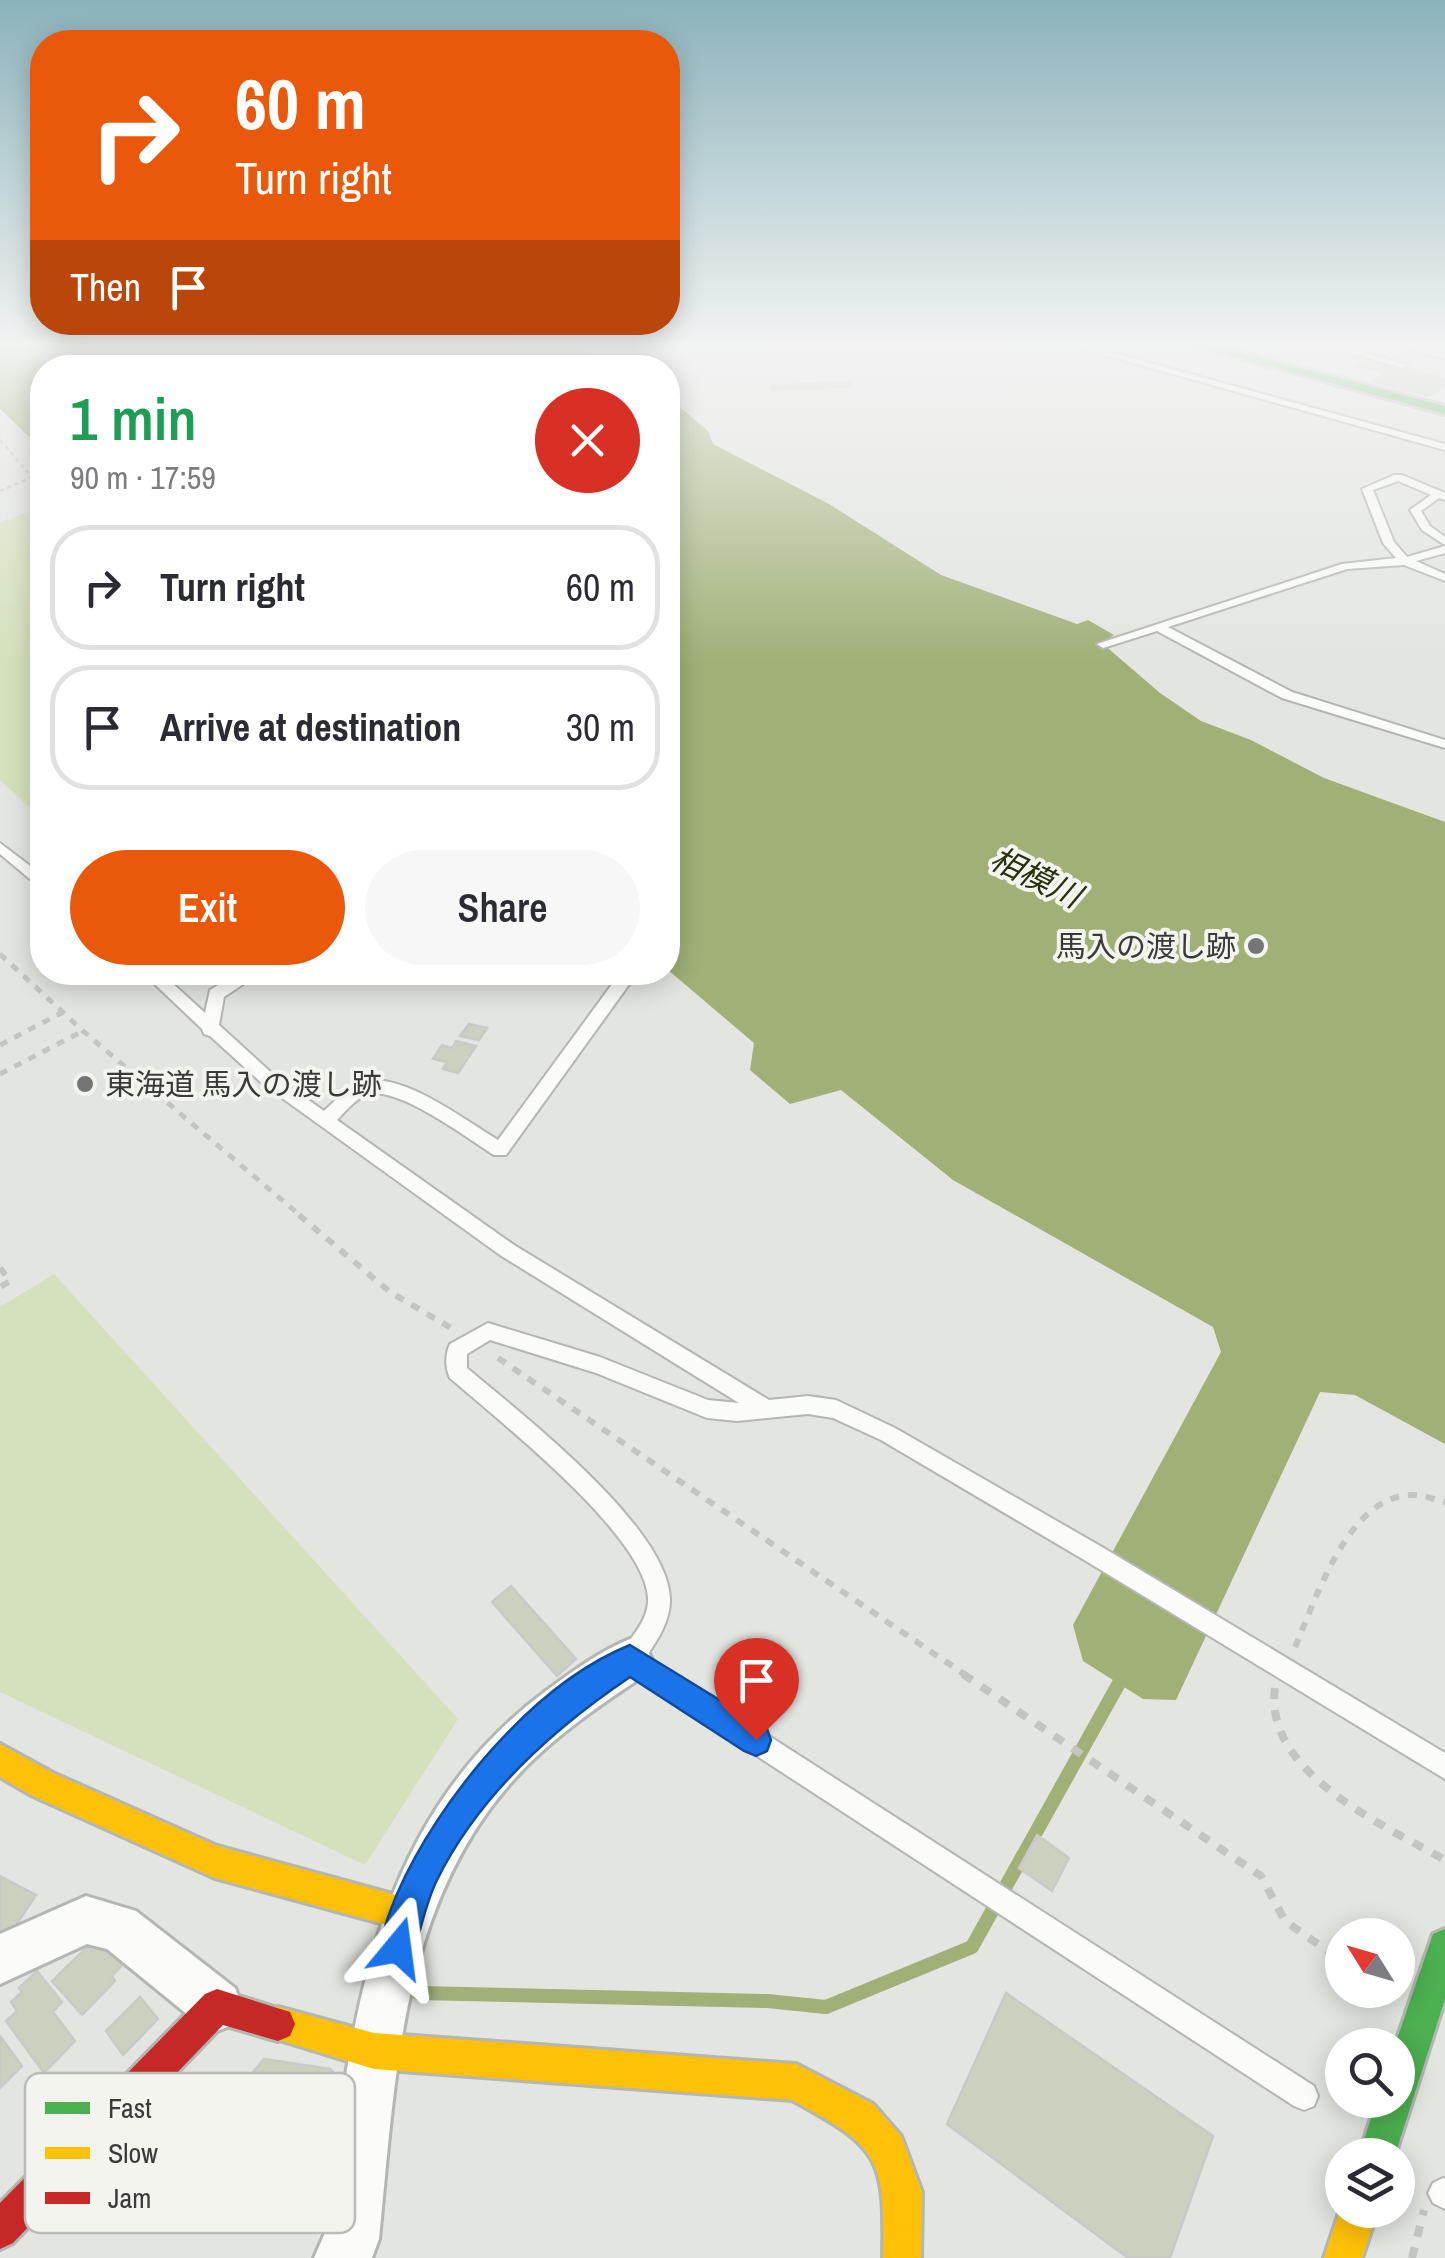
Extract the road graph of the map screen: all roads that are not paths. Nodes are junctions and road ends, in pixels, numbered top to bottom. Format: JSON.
{"nodes":[{"id":1,"x":1442,"y":495,"type":"edge"},
{"id":2,"x":1445,"y":546,"type":"edge"},
{"id":3,"x":1405,"y":561,"type":"junction"},
{"id":4,"x":1445,"y":578,"type":"edge"},
{"id":5,"x":1157,"y":626,"type":"junction"},
{"id":6,"x":1104,"y":644,"type":"dead end"},
{"id":7,"x":1445,"y":744,"type":"edge"},
{"id":8,"x":0,"y":847,"type":"edge"},
{"id":9,"x":30,"y":872,"type":"edge"},
{"id":10,"x":163,"y":985,"type":"edge"},
{"id":11,"x":231,"y":985,"type":"edge"},
{"id":12,"x":621,"y":985,"type":"edge"},
{"id":13,"x":210,"y":1030,"type":"junction"},
{"id":14,"x":325,"y":1121,"type":"junction"},
{"id":15,"x":767,"y":1409,"type":"junction"},
{"id":16,"x":630,"y":1660,"type":"junction"},
{"id":17,"x":0,"y":1760,"type":"edge"},
{"id":18,"x":1445,"y":1768,"type":"edge"},
{"id":19,"x":406,"y":1913,"type":"junction"},
{"id":20,"x":1445,"y":1946,"type":"edge"},
{"id":21,"x":0,"y":1959,"type":"edge"},
{"id":22,"x":217,"y":2006,"type":"junction"},
{"id":23,"x":1415,"y":2039,"type":"edge"},
{"id":24,"x":374,"y":2051,"type":"junction"},
{"id":25,"x":152,"y":2073,"type":"edge"},
{"id":26,"x":1304,"y":2096,"type":"dead end"},
{"id":27,"x":25,"y":2204,"type":"edge"},
{"id":28,"x":355,"y":2213,"type":"edge"},
{"id":29,"x":1352,"y":2228,"type":"edge"},
{"id":30,"x":0,"y":2230,"type":"edge"},
{"id":31,"x":353,"y":2233,"type":"edge"},
{"id":32,"x":342,"y":2258,"type":"edge"},
{"id":33,"x":902,"y":2258,"type":"edge"},
{"id":34,"x":1343,"y":2258,"type":"edge"}],
"edges":[{"from":1,"to":2,"type":"lane"},
{"from":1,"to":3,"type":"lane"},
{"from":2,"to":3,"type":"lane"},
{"from":3,"to":4,"type":"lane"},
{"from":3,"to":5,"type":"lane"},
{"from":5,"to":6,"type":"lane"},
{"from":5,"to":7,"type":"lane"},
{"from":8,"to":9,"type":"lane"},
{"from":10,"to":13,"type":"lane"},
{"from":11,"to":13,"type":"lane"},
{"from":12,"to":14,"type":"lane"},
{"from":13,"to":14,"type":"lane"},
{"from":14,"to":15,"type":"lane"},
{"from":15,"to":16,"type":"lane"},
{"from":15,"to":18,"type":"lane"},
{"from":16,"to":19,"type":"street"},
{"from":16,"to":26,"type":"lane"},
{"from":17,"to":19,"type":"main road"},
{"from":19,"to":24,"type":"street"},
{"from":20,"to":23,"type":"main road"},
{"from":21,"to":22,"type":"street"},
{"from":22,"to":24,"type":"main road"},
{"from":22,"to":25,"type":"main road"},
{"from":24,"to":28,"type":"street"},
{"from":24,"to":33,"type":"main road"},
{"from":27,"to":30,"type":"main road"},
{"from":29,"to":34,"type":"main road"},
{"from":31,"to":32,"type":"street"}]}
